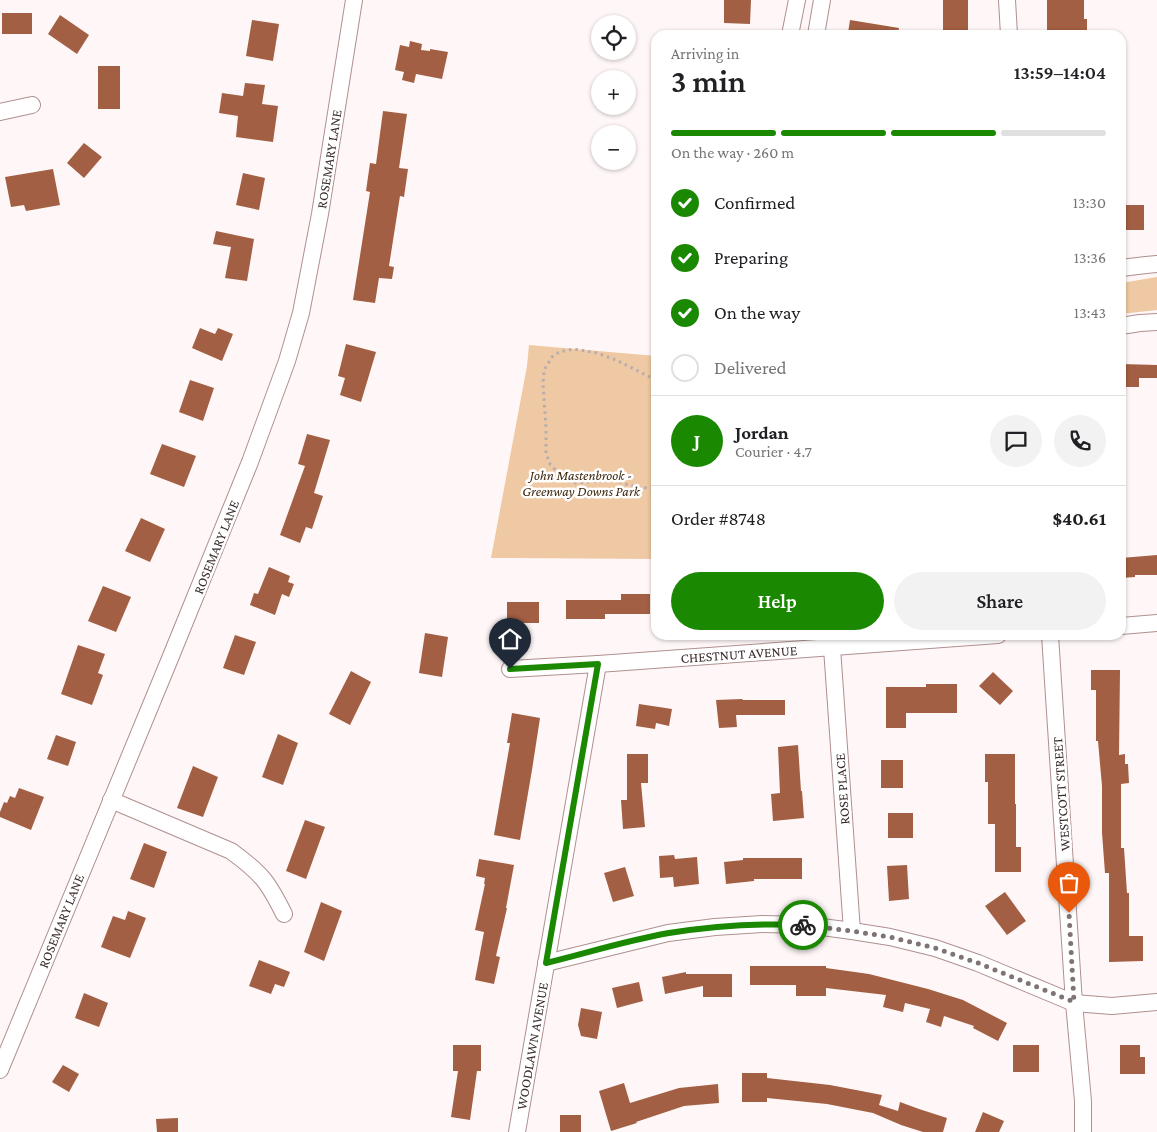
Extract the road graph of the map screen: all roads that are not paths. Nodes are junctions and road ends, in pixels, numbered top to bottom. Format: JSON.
{"nodes":[{"id":1,"x":354,"y":0,"type":"edge"},
{"id":2,"x":797,"y":0,"type":"edge"},
{"id":3,"x":822,"y":0,"type":"edge"},
{"id":4,"x":1007,"y":0,"type":"edge"},
{"id":5,"x":791,"y":30,"type":"edge"},
{"id":6,"x":817,"y":30,"type":"edge"},
{"id":7,"x":1009,"y":30,"type":"edge"},
{"id":8,"x":32,"y":105,"type":"dead end"},
{"id":9,"x":0,"y":112,"type":"edge"},
{"id":10,"x":1157,"y":264,"type":"edge"},
{"id":11,"x":1126,"y":267,"type":"edge"},
{"id":12,"x":1157,"y":322,"type":"edge"},
{"id":13,"x":1126,"y":325,"type":"edge"},
{"id":14,"x":1157,"y":623,"type":"edge"},
{"id":15,"x":1126,"y":626,"type":"edge"},
{"id":16,"x":934,"y":640,"type":"edge"},
{"id":17,"x":1050,"y":640,"type":"edge"},
{"id":18,"x":832,"y":648,"type":"junction"},
{"id":19,"x":598,"y":664,"type":"junction"},
{"id":20,"x":510,"y":669,"type":"dead end"},
{"id":21,"x":111,"y":800,"type":"junction"},
{"id":22,"x":284,"y":914,"type":"dead end"},
{"id":23,"x":852,"y":931,"type":"junction"},
{"id":24,"x":546,"y":963,"type":"junction"},
{"id":25,"x":1074,"y":1002,"type":"junction"},
{"id":26,"x":1157,"y":1002,"type":"edge"},
{"id":27,"x":0,"y":1070,"type":"edge"},
{"id":28,"x":516,"y":1132,"type":"edge"},
{"id":29,"x":1083,"y":1132,"type":"edge"}],
"edges":[{"from":1,"to":21,"type":"street","name":"ROSEMARY LANE"},
{"from":2,"to":5,"type":"street"},
{"from":3,"to":6,"type":"street"},
{"from":4,"to":7,"type":"street"},
{"from":8,"to":9,"type":"street"},
{"from":10,"to":11,"type":"street"},
{"from":12,"to":13,"type":"street"},
{"from":14,"to":15,"type":"street"},
{"from":16,"to":18,"type":"street","name":"CHESTNUT AVENUE"},
{"from":17,"to":25,"type":"street","name":"WESTCOTT STREET"},
{"from":18,"to":19,"type":"street","name":"CHESTNUT AVENUE"},
{"from":18,"to":23,"type":"street","name":"ROSE PLACE"},
{"from":19,"to":20,"type":"street","name":"CHESTNUT AVENUE"},
{"from":19,"to":24,"type":"street","name":"WOODLAWN AVENUE"},
{"from":21,"to":22,"type":"street"},
{"from":21,"to":27,"type":"street","name":"ROSEMARY LANE"},
{"from":23,"to":24,"type":"street"},
{"from":23,"to":25,"type":"street"},
{"from":24,"to":28,"type":"street","name":"WOODLAWN AVENUE"},
{"from":25,"to":26,"type":"street"},
{"from":25,"to":29,"type":"street","name":"WESTCOTT STREET"}]}
